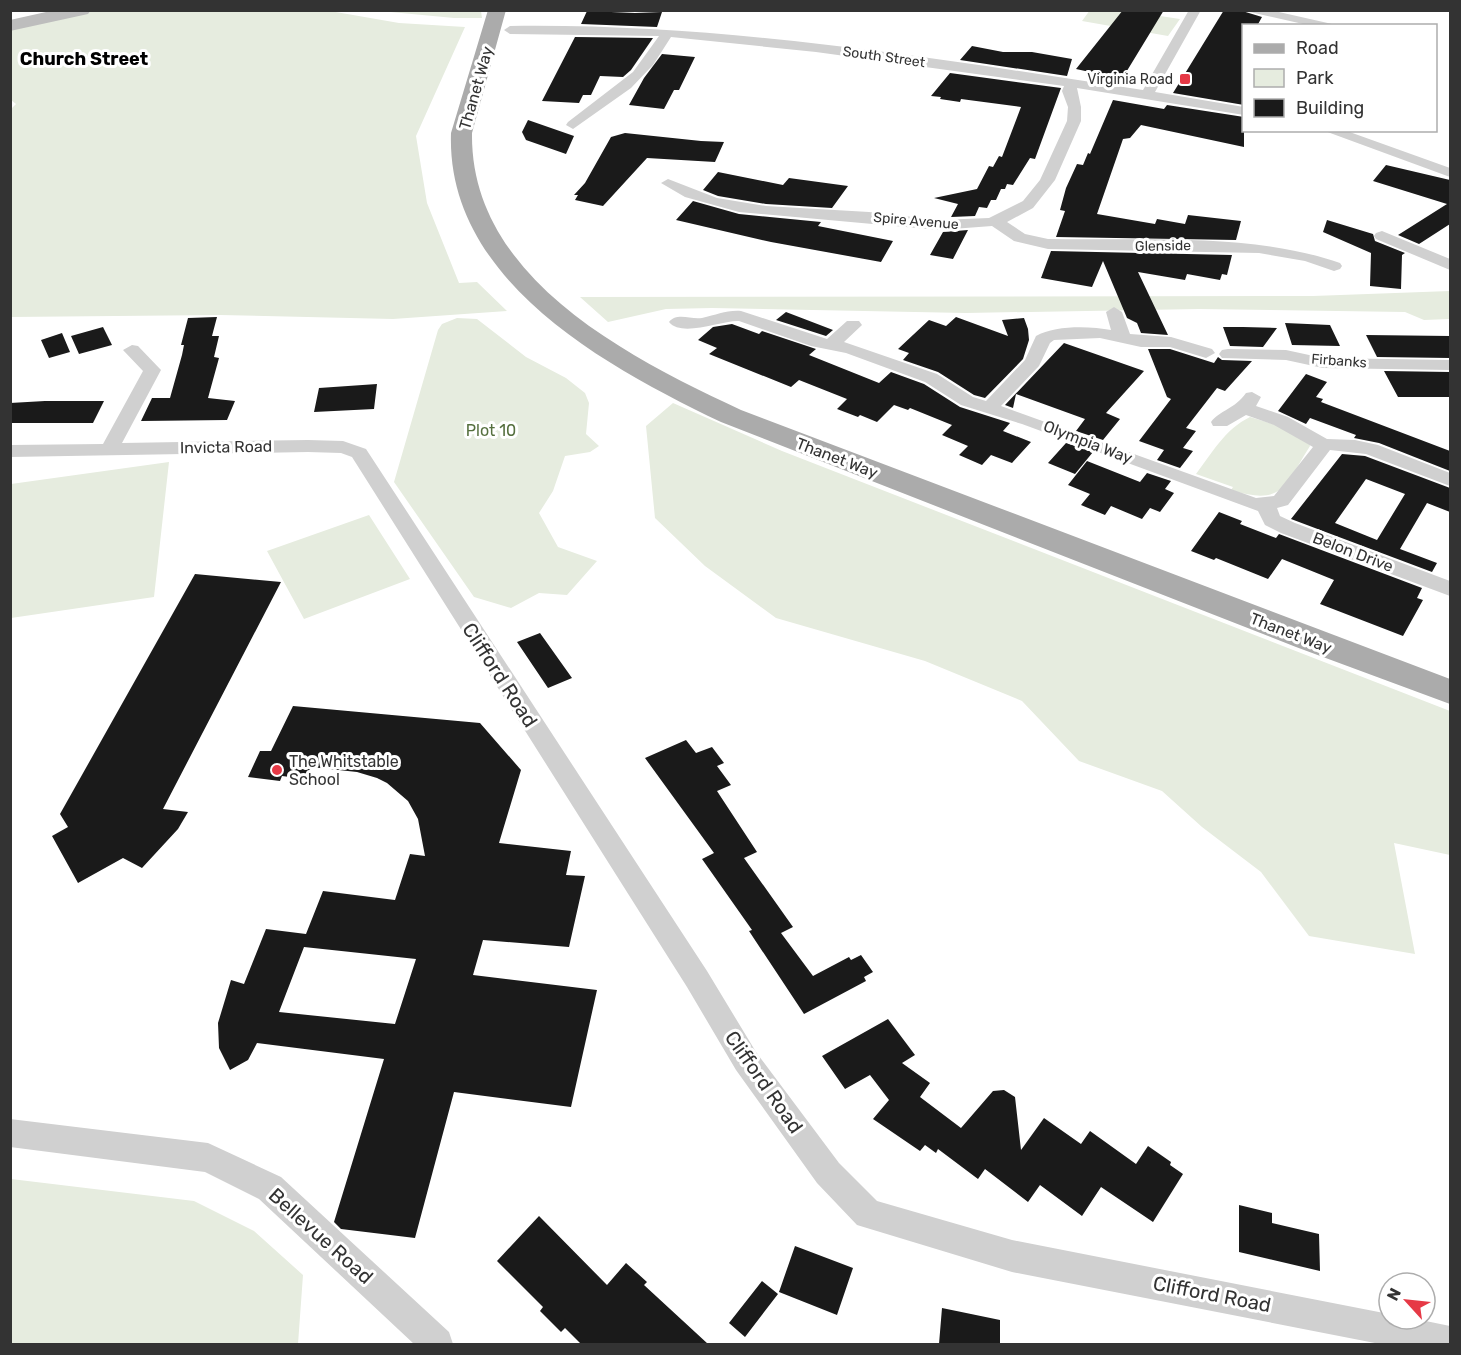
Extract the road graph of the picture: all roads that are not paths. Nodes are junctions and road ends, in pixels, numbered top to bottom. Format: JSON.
{"nodes":[{"id":1,"x":82,"y":10,"type":"edge"},
{"id":2,"x":497,"y":10,"type":"edge"},
{"id":3,"x":1195,"y":10,"type":"edge"},
{"id":4,"x":1247,"y":10,"type":"edge"},
{"id":5,"x":1324,"y":24,"type":"edge"},
{"id":6,"x":10,"y":26,"type":"edge"},
{"id":7,"x":518,"y":32,"type":"dead end"},
{"id":8,"x":667,"y":34,"type":"junction"},
{"id":9,"x":1072,"y":83,"type":"junction"},
{"id":10,"x":1147,"y":94,"type":"junction"},
{"id":11,"x":1242,"y":111,"type":"edge"},
{"id":12,"x":587,"y":115,"type":"junction"},
{"id":13,"x":608,"y":120,"type":"dead end"},
{"id":14,"x":573,"y":125,"type":"dead end"},
{"id":15,"x":1335,"y":132,"type":"edge"},
{"id":16,"x":1450,"y":173,"type":"edge"},
{"id":17,"x":668,"y":183,"type":"dead end"},
{"id":18,"x":995,"y":221,"type":"junction"},
{"id":19,"x":1382,"y":236,"type":"dead end"},
{"id":20,"x":1450,"y":266,"type":"edge"},
{"id":21,"x":1334,"y":267,"type":"dead end"},
{"id":22,"x":1114,"y":312,"type":"dead end"},
{"id":23,"x":678,"y":322,"type":"dead end"},
{"id":24,"x":853,"y":325,"type":"dead end"},
{"id":25,"x":1122,"y":337,"type":"junction"},
{"id":26,"x":831,"y":345,"type":"junction"},
{"id":27,"x":132,"y":350,"type":"dead end"},
{"id":28,"x":1206,"y":353,"type":"dead end"},
{"id":29,"x":1228,"y":354,"type":"dead end"},
{"id":30,"x":1450,"y":365,"type":"edge"},
{"id":31,"x":989,"y":408,"type":"junction"},
{"id":32,"x":1220,"y":422,"type":"dead end"},
{"id":33,"x":1324,"y":445,"type":"junction"},
{"id":34,"x":343,"y":447,"type":"joint"},
{"id":35,"x":110,"y":449,"type":"junction"},
{"id":36,"x":10,"y":451,"type":"edge"},
{"id":37,"x":1450,"y":480,"type":"edge"},
{"id":38,"x":1265,"y":505,"type":"junction"},
{"id":39,"x":1450,"y":589,"type":"edge"},
{"id":40,"x":1450,"y":692,"type":"edge"},
{"id":41,"x":10,"y":1133,"type":"edge"},
{"id":42,"x":1450,"y":1342,"type":"edge"},
{"id":43,"x":437,"y":1344,"type":"edge"}],
"edges":[{"from":1,"to":6,"type":"street"},
{"from":2,"to":40,"type":"main road","name":"Thanet Way"},
{"from":3,"to":10,"type":"street"},
{"from":4,"to":5,"type":"street"},
{"from":7,"to":8,"type":"street","name":"South Street"},
{"from":8,"to":9,"type":"street","name":"South Street"},
{"from":8,"to":12,"type":"street"},
{"from":9,"to":10,"type":"street","name":"South Street"},
{"from":9,"to":18,"type":"street","name":"Spire Avenue"},
{"from":10,"to":11,"type":"street","name":"South Street"},
{"from":12,"to":13,"type":"street"},
{"from":12,"to":14,"type":"street"},
{"from":15,"to":16,"type":"street"},
{"from":17,"to":18,"type":"street","name":"Spire Avenue"},
{"from":18,"to":21,"type":"street","name":"Glenside"},
{"from":19,"to":20,"type":"street"},
{"from":22,"to":25,"type":"street"},
{"from":23,"to":26,"type":"street","name":"Olympia Way"},
{"from":24,"to":26,"type":"street"},
{"from":25,"to":28,"type":"street"},
{"from":25,"to":31,"type":"street"},
{"from":26,"to":31,"type":"street","name":"Olympia Way"},
{"from":27,"to":35,"type":"street"},
{"from":29,"to":30,"type":"street","name":"Firbanks"},
{"from":31,"to":38,"type":"street","name":"Olympia Way"},
{"from":32,"to":33,"type":"street"},
{"from":33,"to":37,"type":"street"},
{"from":33,"to":38,"type":"street"},
{"from":34,"to":35,"type":"street","name":"Invicta Road"},
{"from":34,"to":42,"type":"street","name":"Clifford Road"},
{"from":35,"to":36,"type":"street","name":"Invicta Road"},
{"from":38,"to":39,"type":"street","name":"Belon Drive"},
{"from":41,"to":43,"type":"street","name":"Bellevue Road"}]}
